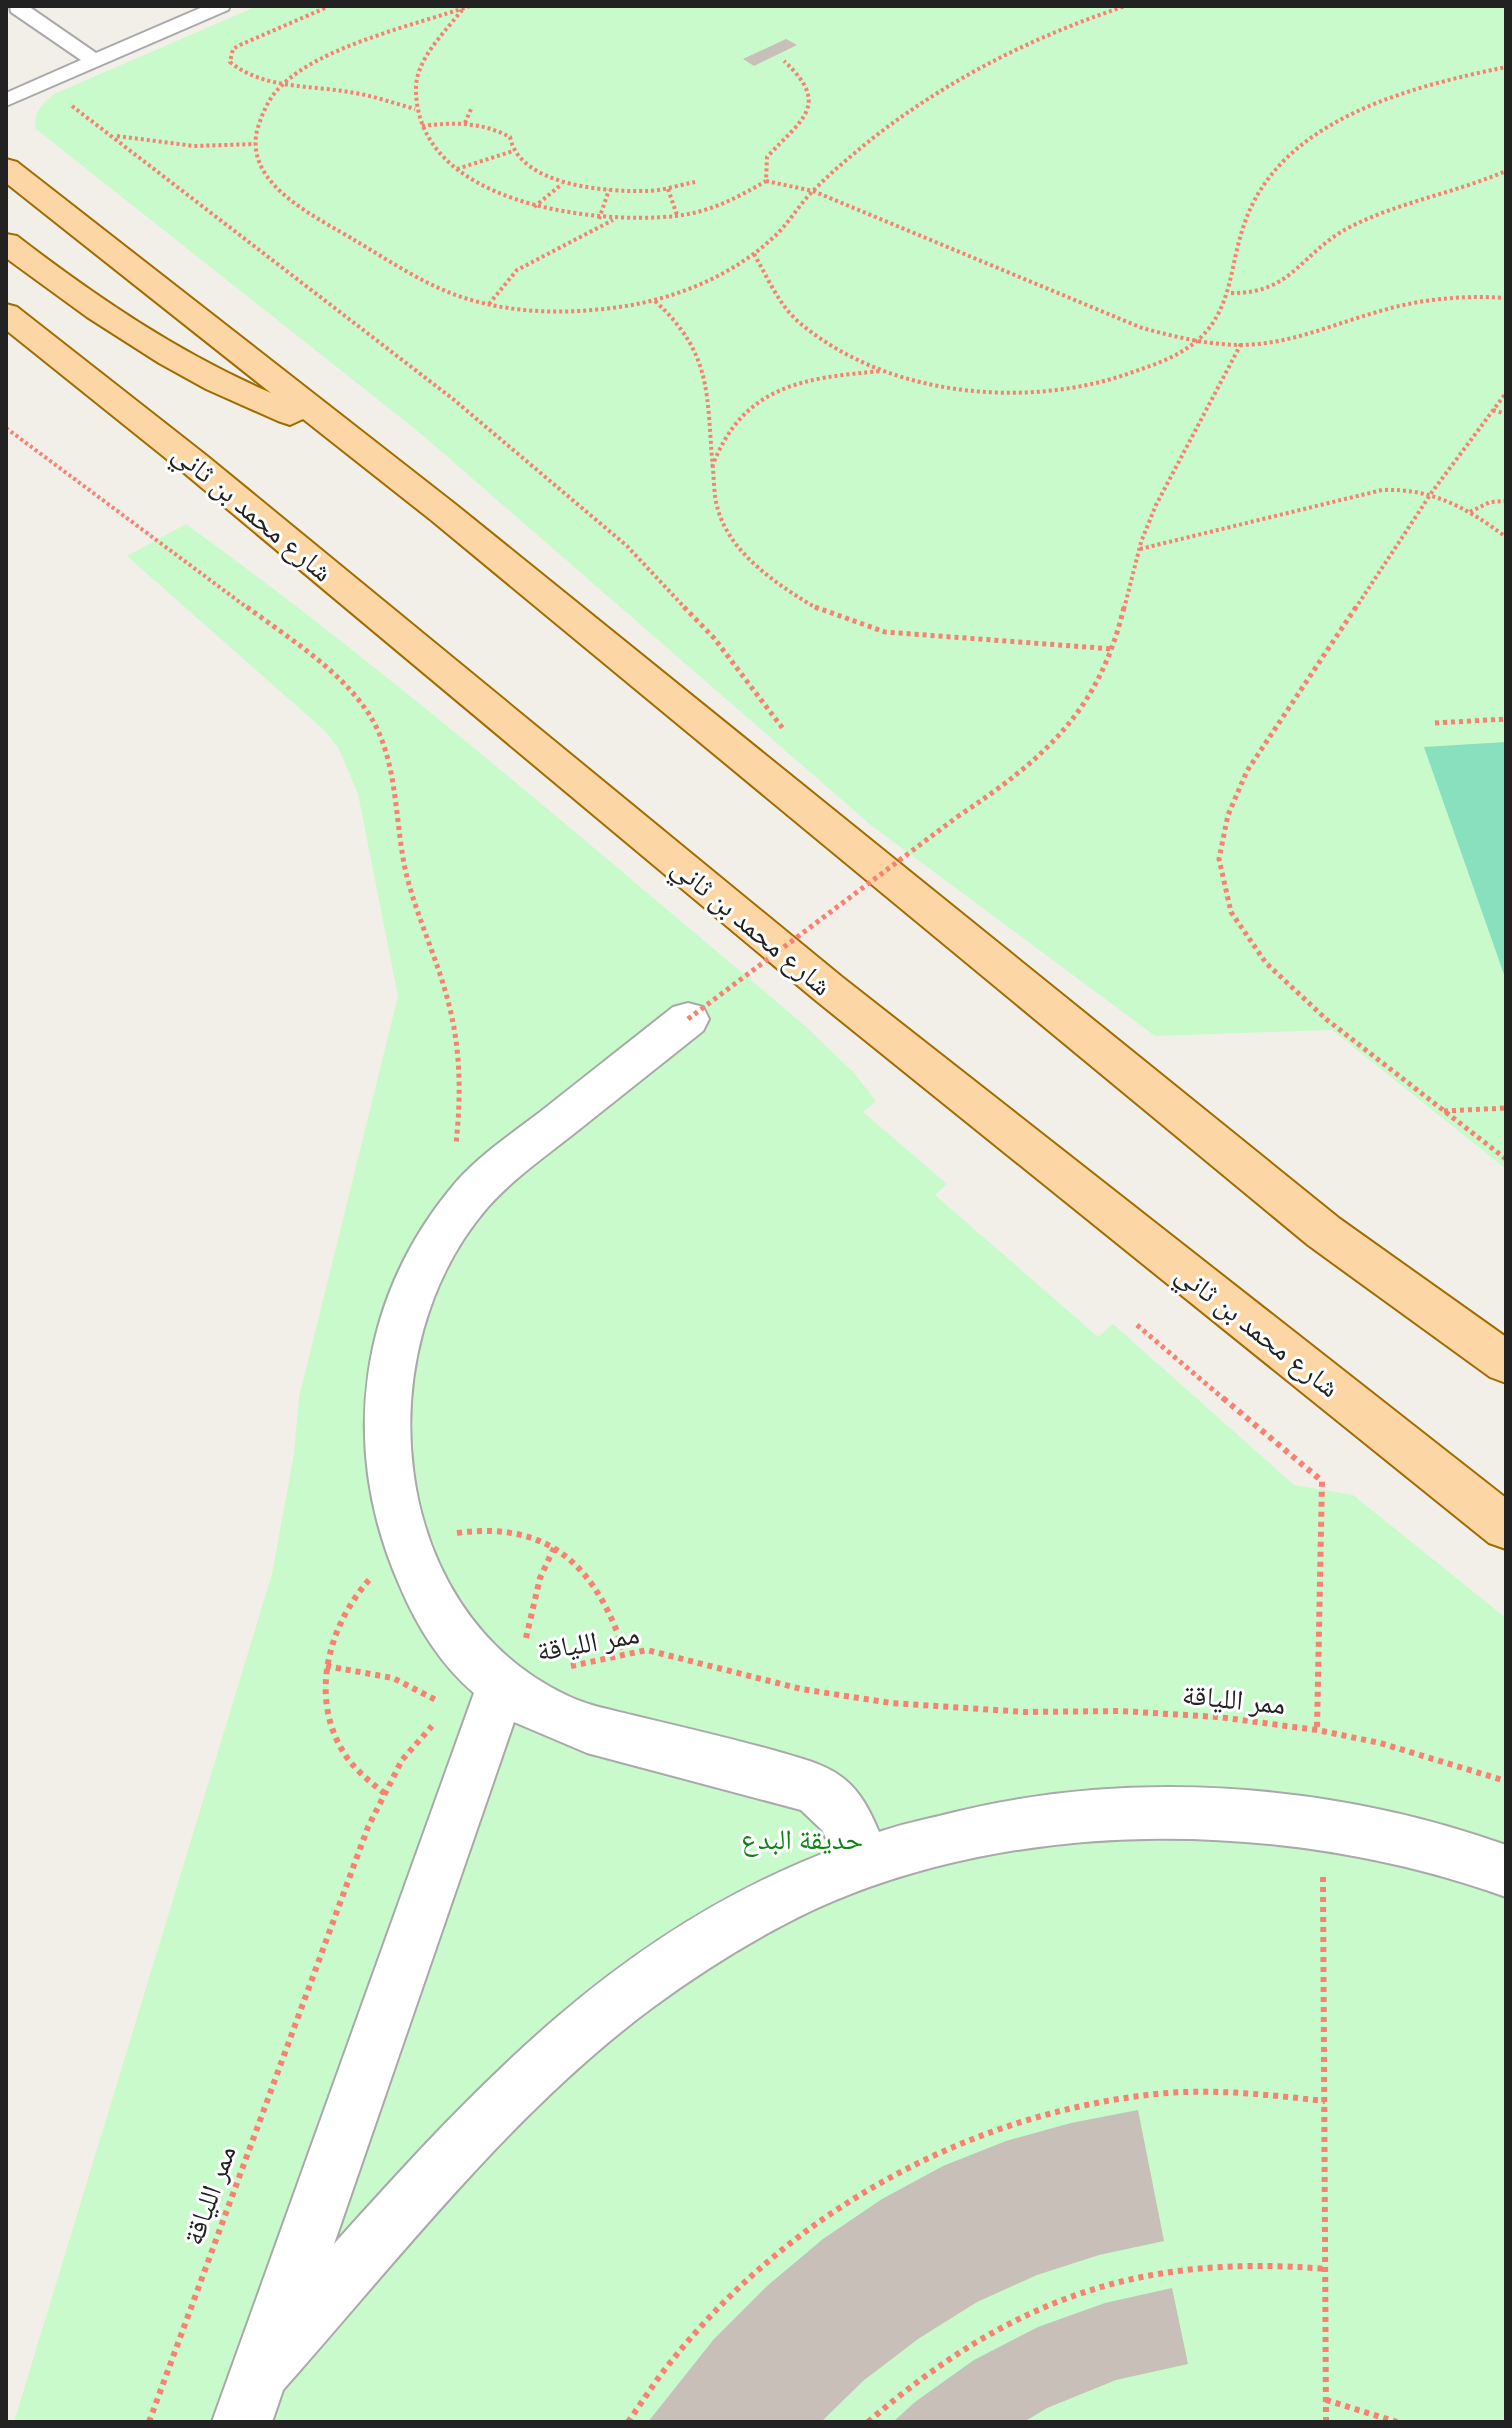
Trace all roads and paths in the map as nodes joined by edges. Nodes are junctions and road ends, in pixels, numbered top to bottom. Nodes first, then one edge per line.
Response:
1 (221, 6) edge
2 (470, 6) edge
3 (1125, 6) edge
4 (18, 8) edge
5 (325, 8) edge
6 (462, 9) junction
7 (784, 61) dead end
8 (96, 62) junction
9 (1506, 67) edge
10 (283, 83) junction
11 (42, 86) junction
12 (6, 100) edge
13 (415, 109) junction
14 (471, 109) dead end
15 (465, 123) junction
16 (422, 126) junction
17 (112, 135) junction
18 (255, 144) junction
19 (513, 151) junction
20 (6, 168) edge
21 (456, 170) junction
22 (1506, 171) edge
23 (766, 181) junction
24 (695, 182) dead end
25 (562, 183) junction
26 (609, 189) junction
27 (668, 189) junction
28 (813, 191) junction
29 (534, 207) junction
30 (677, 215) junction
31 (599, 219) junction
32 (614, 219) junction
33 (6, 243) edge
34 (754, 254) junction
35 (1231, 293) junction
36 (1506, 298) edge
37 (654, 301) junction
38 (489, 304) junction
39 (12, 326) edge
40 (1197, 341) junction
41 (1241, 344) junction
42 (884, 371) junction
43 (1506, 393) edge
44 (1493, 410) junction
45 (1506, 414) edge
46 (6, 428) edge
47 (364, 450) junction
48 (712, 467) junction
49 (1432, 492) junction
50 (1506, 501) edge
51 (1470, 512) junction
52 (1506, 537) edge
53 (1139, 549) junction
54 (1113, 649) junction
55 (1506, 719) edge
56 (1435, 723) dead end
57 (784, 730) dead end
58 (688, 1019) joint
59 (1506, 1108) edge
60 (1444, 1111) junction
61 (1506, 1159) edge
62 (472, 1195) junction
63 (1137, 1325) dead end
64 (1506, 1363) edge
65 (1506, 1527) edge
66 (554, 1548) dead end
67 (326, 1666) dead end
68 (514, 1680) junction
69 (451, 1710) junction
70 (1317, 1730) junction
71 (1506, 1781) edge
72 (1322, 1824) junction
73 (860, 1862) junction
74 (1506, 1871) edge
75 (1325, 2101) junction
76 (1326, 2269) junction
77 (260, 2371) junction
78 (1326, 2400) junction
79 (149, 2422) edge
80 (242, 2422) edge
81 (628, 2422) edge
82 (868, 2422) edge
83 (1326, 2422) edge
84 (1397, 2422) edge

1 - 8 lane
2 - 6 path
3 - 28 path
4 - 8 lane
5 - 10 path
6 - 10 path
6 - 13 path
7 - 23 path
8 - 11 lane
9 - 35 path
10 - 13 path
10 - 18 path
11 - 12 lane
11 - 17 path
13 - 16 path
14 - 15 path
15 - 16 path
15 - 19 path
16 - 21 path
17 - 18 path
17 - 57 path
18 - 38 path
19 - 21 path
19 - 25 path
20 - 47 main road
21 - 29 path
22 - 35 path
23 - 28 path
23 - 30 path
24 - 27 path
25 - 26 path
25 - 29 path
26 - 27 path
26 - 31 path
27 - 30 path
28 - 34 path
28 - 40 path
29 - 31 path
30 - 32 path
31 - 32 path
32 - 38 path
33 - 47 main road
34 - 37 path
34 - 42 path
35 - 40 path
36 - 41 path
37 - 38 path
37 - 48 path
39 - 65 main road, شارع محمد بن ثاني
40 - 41 path
40 - 42 path
41 - 53 path
42 - 48 path
43 - 44 path
44 - 45 path
44 - 49 path
46 - 62 path
47 - 64 main road
48 - 54 path
49 - 51 path
49 - 53 path
49 - 60 path
50 - 51 path
51 - 52 path
53 - 54 path
54 - 58 path, bridge
55 - 56 path
58 - 62 street
59 - 60 path
60 - 61 path
62 - 68 street
63 - 70 path
66 - 68 path
67 - 69 path
68 - 69 path, ممر اللياقة
68 - 70 path, ممر اللياقة
68 - 73 street
68 - 77 street
69 - 79 path, ممر اللياقة
70 - 71 path, ممر اللياقة
72 - 73 street
72 - 74 street
72 - 75 path
73 - 77 street
75 - 76 path
75 - 81 path
76 - 78 path
76 - 82 path
77 - 80 street
78 - 83 path
78 - 84 path

